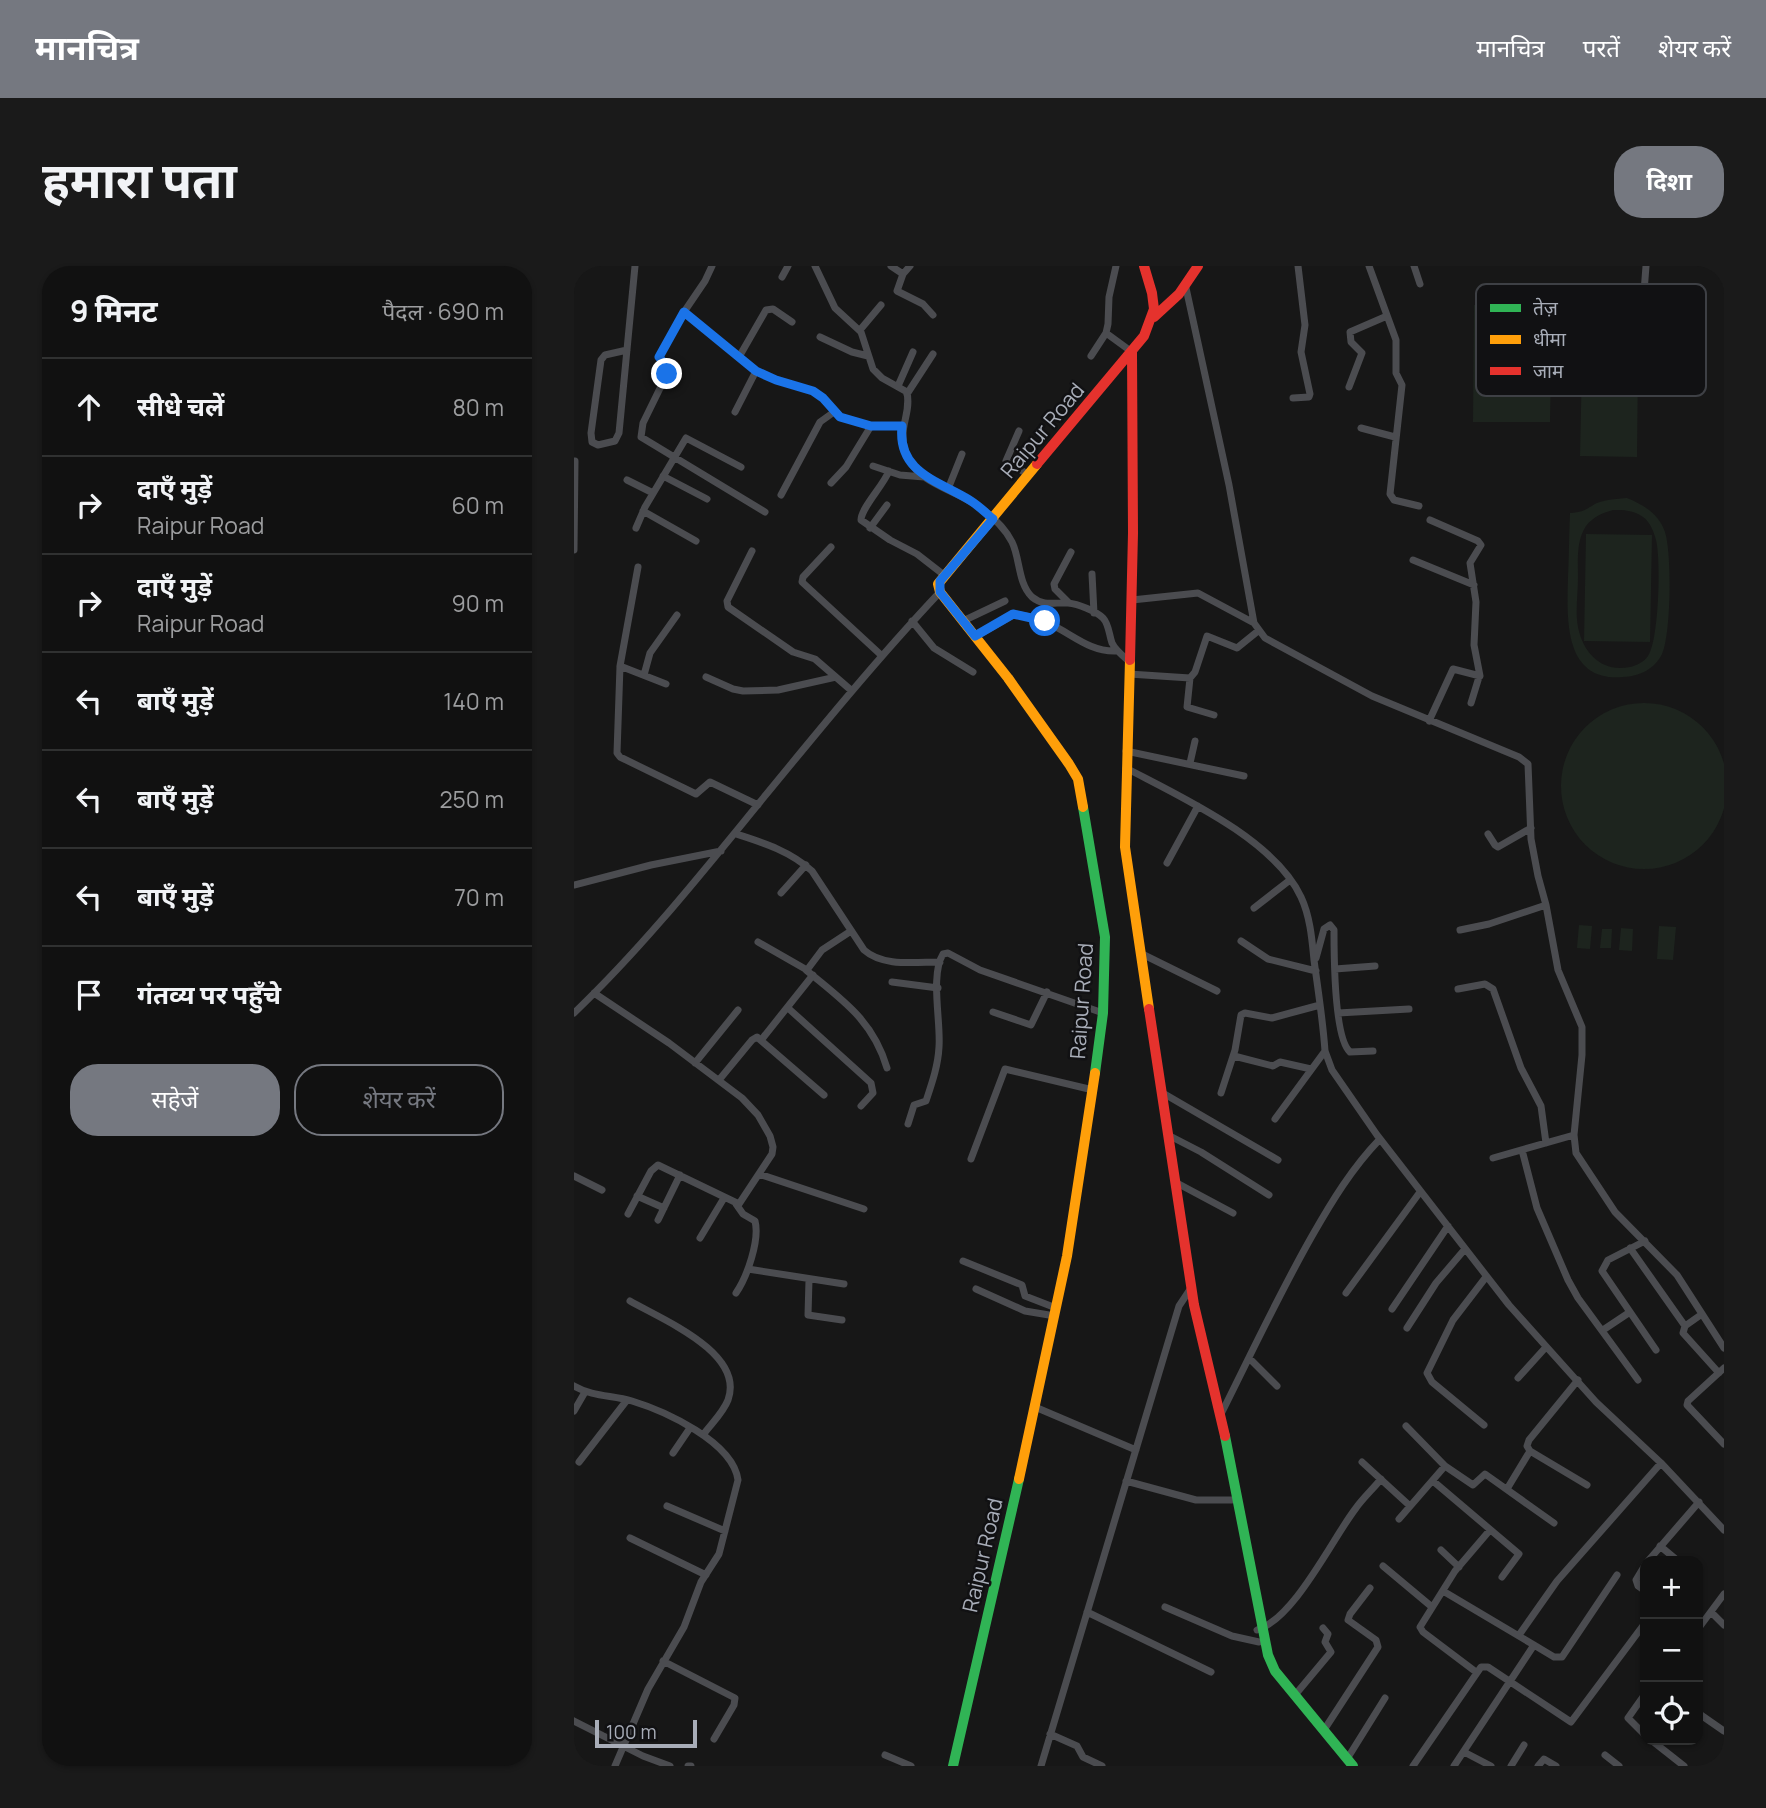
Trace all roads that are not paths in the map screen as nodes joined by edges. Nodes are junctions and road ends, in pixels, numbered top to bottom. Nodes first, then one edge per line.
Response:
1 (635, 266) edge
2 (711, 266) edge
3 (788, 266) edge
4 (815, 266) edge
5 (891, 266) edge
6 (910, 266) edge
7 (1116, 266) edge
8 (1144, 266) edge
9 (1198, 266) edge
10 (1298, 266) edge
11 (1368, 266) edge
12 (1414, 266) edge
13 (1646, 266) edge
14 (903, 274) junction
15 (782, 277) dead end
16 (1420, 284) dead end
17 (1645, 284) edge
18 (1186, 288) junction
19 (881, 305) dead end
20 (684, 312) junction
21 (933, 315) dead end
22 (1387, 316) junction
23 (1154, 317) junction
24 (792, 322) dead end
25 (860, 330) junction
26 (1105, 333) junction
27 (820, 337) dead end
28 (627, 350) junction
29 (913, 352) dead end
30 (1132, 352) junction
31 (933, 355) dead end
32 (868, 356) junction
33 (1091, 356) dead end
34 (739, 357) junction
35 (756, 371) junction
36 (898, 386) junction
37 (1349, 387) dead end
38 (908, 394) junction
39 (1293, 398) dead end
40 (735, 412) dead end
41 (834, 412) junction
42 (871, 426) junction
43 (902, 426) junction
44 (1362, 428) dead end
45 (1019, 431) dead end
46 (1395, 438) junction
47 (962, 454) dead end
48 (674, 457) junction
49 (575, 461) edge
50 (873, 466) dead end
51 (741, 467) dead end
52 (889, 471) junction
53 (1029, 475) junction
54 (663, 476) junction
55 (926, 477) junction
56 (627, 480) dead end
57 (831, 484) dead end
58 (948, 489) junction
59 (653, 493) junction
60 (781, 495) dead end
61 (707, 499) dead end
62 (887, 505) dead end
63 (1419, 506) dead end
64 (643, 511) junction
65 (765, 512) dead end
66 (993, 519) junction
67 (1430, 520) dead end
68 (575, 524) edge
69 (636, 528) dead end
70 (870, 528) junction
71 (696, 541) dead end
72 (831, 547) dead end
73 (574, 550) edge
74 (752, 551) dead end
75 (1071, 552) dead end
76 (1413, 560) dead end
77 (638, 567) dead end
78 (1092, 574) dead end
79 (944, 575) junction
80 (1474, 585) junction
81 (940, 592) junction
82 (1132, 600) junction
83 (1005, 601) dead end
84 (1069, 603) junction
85 (1094, 613) junction
86 (677, 615) dead end
87 (912, 621) junction
88 (963, 621) junction
89 (1256, 627) junction
90 (975, 636) junction
91 (1116, 651) junction
92 (881, 655) junction
93 (1130, 662) junction
94 (620, 666) junction
95 (973, 672) dead end
96 (1129, 674) junction
97 (644, 675) junction
98 (706, 677) dead end
99 (836, 677) junction
100 (1479, 677) junction
101 (1190, 678) junction
102 (666, 684) dead end
103 (852, 691) junction
104 (1471, 703) dead end
105 (1214, 715) dead end
106 (1429, 721) junction
107 (1195, 741) dead end
108 (1126, 751) junction
109 (1190, 763) junction
110 (1126, 768) junction
111 (1244, 776) dead end
112 (758, 805) junction
113 (1198, 806) junction
114 (1531, 828) junction
115 (736, 834) junction
116 (1488, 834) dead end
117 (722, 850) junction
118 (1167, 863) dead end
119 (806, 865) junction
120 (1290, 880) junction
121 (574, 885) edge
122 (781, 893) dead end
123 (1546, 905) junction
124 (1254, 908) dead end
125 (851, 930) junction
126 (1460, 930) dead end
127 (1241, 941) dead end
128 (758, 942) dead end
129 (1140, 953) junction
130 (940, 962) junction
131 (1315, 962) junction
132 (1375, 966) dead end
133 (1335, 969) junction
134 (1316, 971) junction
135 (809, 973) junction
136 (891, 982) dead end
137 (938, 988) junction
138 (1458, 989) dead end
139 (1217, 991) dead end
140 (1047, 992) junction
141 (594, 993) junction
142 (1320, 1005) junction
143 (788, 1008) junction
144 (1409, 1009) dead end
145 (738, 1010) dead end
146 (993, 1012) dead end
147 (574, 1013) edge
148 (1103, 1013) junction
149 (1338, 1013) junction
150 (762, 1040) junction
151 (1325, 1051) junction
152 (1373, 1051) dead end
153 (1234, 1056) junction
154 (695, 1063) junction
155 (887, 1068) dead end
156 (1311, 1069) junction
157 (719, 1080) junction
158 (1093, 1090) junction
159 (1161, 1092) junction
160 (1221, 1093) dead end
161 (824, 1095) dead end
162 (862, 1106) dead end
163 (1275, 1119) dead end
164 (908, 1124) dead end
165 (1167, 1134) junction
166 (1574, 1135) junction
167 (1380, 1139) junction
168 (1546, 1143) junction
169 (1522, 1150) junction
170 (1493, 1158) dead end
171 (971, 1159) dead end
172 (1278, 1160) dead end
173 (759, 1174) junction
174 (574, 1175) edge
175 (680, 1175) junction
176 (1175, 1182) junction
177 (602, 1190) dead end
178 (1420, 1192) junction
179 (1269, 1195) dead end
180 (637, 1196) junction
181 (724, 1198) junction
182 (736, 1204) junction
183 (664, 1208) junction
184 (864, 1209) dead end
185 (1233, 1213) dead end
186 (628, 1214) dead end
187 (658, 1220) dead end
188 (1448, 1226) junction
189 (700, 1238) dead end
190 (1645, 1241) junction
191 (1630, 1248) junction
192 (1465, 1249) junction
193 (963, 1261) dead end
194 (748, 1269) junction
195 (1486, 1277) junction
196 (809, 1280) junction
197 (844, 1284) dead end
198 (1191, 1288) junction
199 (976, 1289) dead end
200 (736, 1293) dead end
201 (1346, 1293) dead end
202 (630, 1301) dead end
203 (1194, 1305) junction
204 (1392, 1309) dead end
205 (1055, 1312) junction
206 (1629, 1312) junction
207 (1702, 1314) junction
208 (842, 1321) dead end
209 (1685, 1326) junction
210 (1407, 1328) dead end
211 (1603, 1330) junction
212 (1546, 1346) junction
213 (1724, 1348) edge
214 (1656, 1350) dead end
215 (1249, 1358) junction
216 (1721, 1370) edge
217 (1518, 1378) dead end
218 (1577, 1380) junction
219 (1638, 1380) dead end
220 (574, 1386) edge
221 (1277, 1386) dead end
222 (585, 1392) junction
223 (627, 1400) junction
224 (1035, 1406) junction
225 (574, 1411) edge
226 (1221, 1415) junction
227 (1484, 1425) dead end
228 (1406, 1426) dead end
229 (690, 1428) junction
230 (703, 1435) junction
231 (1724, 1444) edge
232 (1136, 1450) junction
233 (1530, 1451) junction
234 (673, 1453) dead end
235 (579, 1462) dead end
236 (1362, 1462) dead end
237 (1661, 1463) junction
238 (1445, 1466) junction
239 (1381, 1479) junction
240 (1126, 1481) junction
241 (1433, 1481) junction
242 (1587, 1485) dead end
243 (1507, 1489) junction
244 (1232, 1500) junction
245 (1699, 1502) junction
246 (667, 1506) dead end
247 (1410, 1506) junction
248 (1399, 1519) dead end
249 (1555, 1524) dead end
250 (1490, 1530) junction
251 (1724, 1530) edge
252 (725, 1531) junction
253 (630, 1538) dead end
254 (1660, 1546) junction
255 (1441, 1549) dead end
256 (1652, 1556) edge
257 (1672, 1556) edge
258 (1383, 1566) dead end
259 (1459, 1567) junction
260 (706, 1575) junction
261 (1617, 1575) dead end
262 (1502, 1577) dead end
263 (1370, 1588) dead end
264 (1443, 1591) junction
265 (1724, 1594) edge
266 (1164, 1607) dead end
267 (1432, 1607) junction
268 (1087, 1612) junction
269 (1711, 1612) junction
270 (1703, 1622) edge
271 (1724, 1625) edge
272 (1323, 1628) dead end
273 (1260, 1629) junction
274 (1640, 1630) edge
275 (1519, 1634) junction
276 (1259, 1642) junction
277 (1534, 1645) junction
278 (663, 1661) junction
279 (1211, 1672) dead end
280 (1476, 1672) junction
281 (1510, 1683) junction
282 (1295, 1695) junction
283 (1385, 1698) dead end
284 (1640, 1701) edge
285 (1703, 1716) edge
286 (574, 1721) edge
287 (1324, 1730) junction
288 (1640, 1731) edge
289 (1724, 1731) edge
290 (1050, 1734) junction
291 (714, 1739) dead end
292 (1524, 1745) dead end
293 (1657, 1745) edge
294 (624, 1746) junction
295 (1464, 1752) junction
296 (885, 1755) dead end
297 (1605, 1755) dead end
298 (1349, 1764) edge
299 (615, 1766) edge
300 (670, 1766) edge
301 (911, 1766) edge
302 (953, 1766) edge
303 (1041, 1766) edge
304 (1101, 1766) edge
305 (1413, 1766) edge
306 (1454, 1766) edge
307 (1490, 1766) edge
308 (1511, 1766) edge
309 (1538, 1766) edge
310 (1556, 1766) edge
311 (1619, 1766) edge
312 (1684, 1766) edge

1 - 28 street
2 - 20 street
3 - 15 street
4 - 25 street
5 - 14 street
6 - 14 street
7 - 26 street
8 - 23 street
9 - 18 street, Raipur Road
10 - 39 street
11 - 22 street
12 - 16 street
13 - 17 street
14 - 21 street
18 - 23 street, Raipur Road
18 - 89 street
19 - 25 street
20 - 34 street
20 - 48 street
22 - 37 street
22 - 46 street
23 - 30 street, Raipur Road
24 - 34 street
25 - 32 street
26 - 30 street
26 - 33 street
27 - 32 street
28 - 28 street
29 - 36 street
30 - 53 street, Raipur Road
30 - 82 street
31 - 38 street
32 - 36 street
34 - 35 street
35 - 40 street
35 - 41 street
36 - 38 street
38 - 43 street
41 - 42 street
41 - 60 street
42 - 43 street
42 - 57 street
43 - 55 street
44 - 46 street
45 - 53 street
46 - 63 street
47 - 58 street
48 - 51 street
48 - 54 street
48 - 65 street
49 - 68 street
50 - 52 street
52 - 55 street
52 - 70 street
53 - 66 street, Raipur Road
54 - 59 street
54 - 61 street
55 - 58 street
56 - 59 street
58 - 66 street
59 - 64 street
62 - 70 street
64 - 69 street
64 - 71 street
66 - 79 street, Raipur Road
66 - 84 street
67 - 80 street
68 - 73 street
70 - 79 street
72 - 92 street
74 - 99 street
75 - 84 street
76 - 80 street
77 - 94 street
78 - 85 street
79 - 81 street, Raipur Road
80 - 100 street
81 - 87 street
81 - 88 street, Raipur Road
82 - 89 street
82 - 93 street
83 - 88 street
84 - 85 street
85 - 91 street
86 - 97 street
87 - 92 street
87 - 95 street
88 - 90 street, Raipur Road
89 - 101 street
89 - 106 street
90 - 91 street
90 - 148 street, Raipur Road
91 - 93 street
92 - 103 street
93 - 96 street
94 - 97 street
94 - 112 street
96 - 101 street
96 - 108 street
97 - 102 street
98 - 99 street
99 - 103 street
100 - 104 street
100 - 106 street
101 - 105 street
103 - 112 street
106 - 114 street
107 - 109 street
108 - 109 street
108 - 110 street
109 - 111 street
110 - 113 street
110 - 129 street
112 - 115 street
113 - 118 street
113 - 120 street
114 - 116 street
114 - 123 street
115 - 117 street
115 - 119 street
117 - 121 street
117 - 141 street
119 - 122 street
119 - 125 street
120 - 124 street
120 - 131 street
123 - 126 street
123 - 166 street
125 - 130 street
125 - 135 street
127 - 134 street
128 - 135 street
129 - 139 street
129 - 159 street
130 - 137 street
130 - 140 street
131 - 133 street
131 - 134 street
132 - 133 street
133 - 149 street
134 - 142 street
135 - 143 street
135 - 155 street
136 - 137 street
137 - 164 street
138 - 168 street
140 - 146 street
140 - 148 street
141 - 147 street
141 - 154 street
142 - 151 street
142 - 153 street
143 - 150 street
143 - 162 street
144 - 149 street
145 - 154 street
148 - 158 street, Raipur Road
149 - 152 street
150 - 157 street
150 - 161 street
151 - 156 street
151 - 167 street
153 - 156 street
153 - 160 street
154 - 157 street
156 - 163 street
157 - 173 street
158 - 171 street
158 - 205 street, Raipur Road
159 - 165 street
159 - 172 street
165 - 176 street
165 - 179 street
166 - 168 street
166 - 190 street
167 - 178 street
167 - 215 street
168 - 169 street
169 - 170 street
169 - 211 street
173 - 182 street
173 - 184 street
174 - 177 street
175 - 180 street
175 - 181 street
175 - 183 street
176 - 185 street
176 - 198 street
178 - 188 street
178 - 201 street
180 - 183 street
180 - 186 street
181 - 182 street
181 - 189 street
182 - 194 street
183 - 187 street
188 - 192 street
188 - 204 street
190 - 191 street
190 - 207 street
191 - 206 street
191 - 209 street
192 - 195 street
192 - 210 street
193 - 205 street
194 - 196 street
194 - 200 street
195 - 212 street
195 - 227 street
196 - 197 street
196 - 208 street
198 - 203 street
198 - 232 street
199 - 205 street
202 - 230 street
203 - 226 street
203 - 244 street
205 - 224 street, Raipur Road
206 - 211 street
206 - 214 street
207 - 209 street
207 - 213 street
209 - 216 street
211 - 219 street
212 - 217 street
212 - 218 street
215 - 221 street
215 - 226 street
216 - 231 street
218 - 233 street
218 - 237 street
220 - 222 street
222 - 223 street
222 - 225 street
223 - 229 street
223 - 235 street
224 - 232 street
224 - 302 street, Raipur Road
226 - 273 street
228 - 238 street
229 - 230 street
229 - 234 street
230 - 252 street
232 - 240 street
233 - 242 street
233 - 243 street
236 - 239 street
237 - 245 street
237 - 275 street
238 - 241 street
238 - 243 street
239 - 247 street
239 - 273 street
240 - 244 street
240 - 268 street
241 - 247 street
241 - 250 street
243 - 249 street
244 - 273 street
245 - 251 street
245 - 254 street
246 - 252 street
247 - 248 street
250 - 259 street
250 - 262 street
252 - 260 street
253 - 260 street
254 - 256 street
254 - 257 street
255 - 259 street
258 - 267 street
259 - 264 street
260 - 278 street
261 - 277 street
263 - 287 street
264 - 267 street
264 - 275 street
265 - 269 street
266 - 276 street
267 - 280 street
268 - 279 street
268 - 290 street
269 - 270 street
269 - 271 street
272 - 282 street
273 - 276 street
273 - 282 street
274 - 281 street
275 - 277 street
276 - 298 street
277 - 281 street
278 - 291 street
278 - 294 street
280 - 281 street
280 - 305 street
281 - 295 street
282 - 287 street
283 - 298 street
284 - 288 street
285 - 289 street
286 - 294 street
287 - 298 street
290 - 303 street
290 - 304 street
292 - 308 street
293 - 312 street
294 - 299 street
294 - 300 street
295 - 306 street
295 - 307 street
296 - 301 street
297 - 311 street
309 - 310 street

